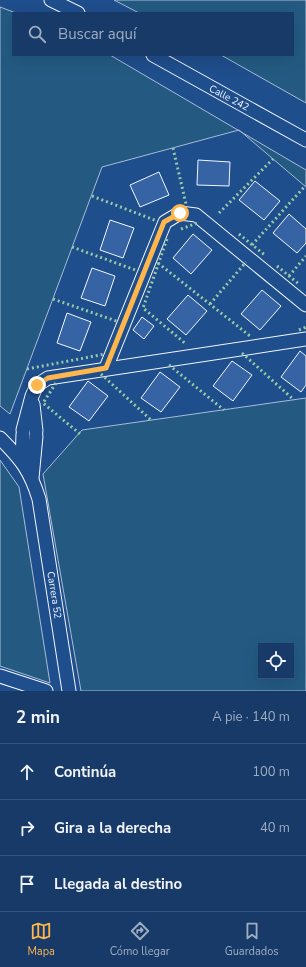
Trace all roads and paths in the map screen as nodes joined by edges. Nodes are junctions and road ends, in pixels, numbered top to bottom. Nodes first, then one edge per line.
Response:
1 (50, 0) edge
2 (76, 12) edge
3 (155, 56) edge
4 (306, 140) edge
5 (306, 305) edge
6 (306, 339) edge
7 (106, 368) junction
8 (30, 433) junction
9 (0, 438) edge
10 (22, 461) junction
11 (32, 478) junction
12 (0, 676) edge
13 (46, 691) edge
14 (69, 691) edge

1 - 2 street
3 - 4 street, Calle 242
5 - 7 street
6 - 7 street
7 - 8 street
8 - 10 street
8 - 11 street
9 - 10 street
10 - 11 street
11 - 14 street, Carrera 52
12 - 13 street

